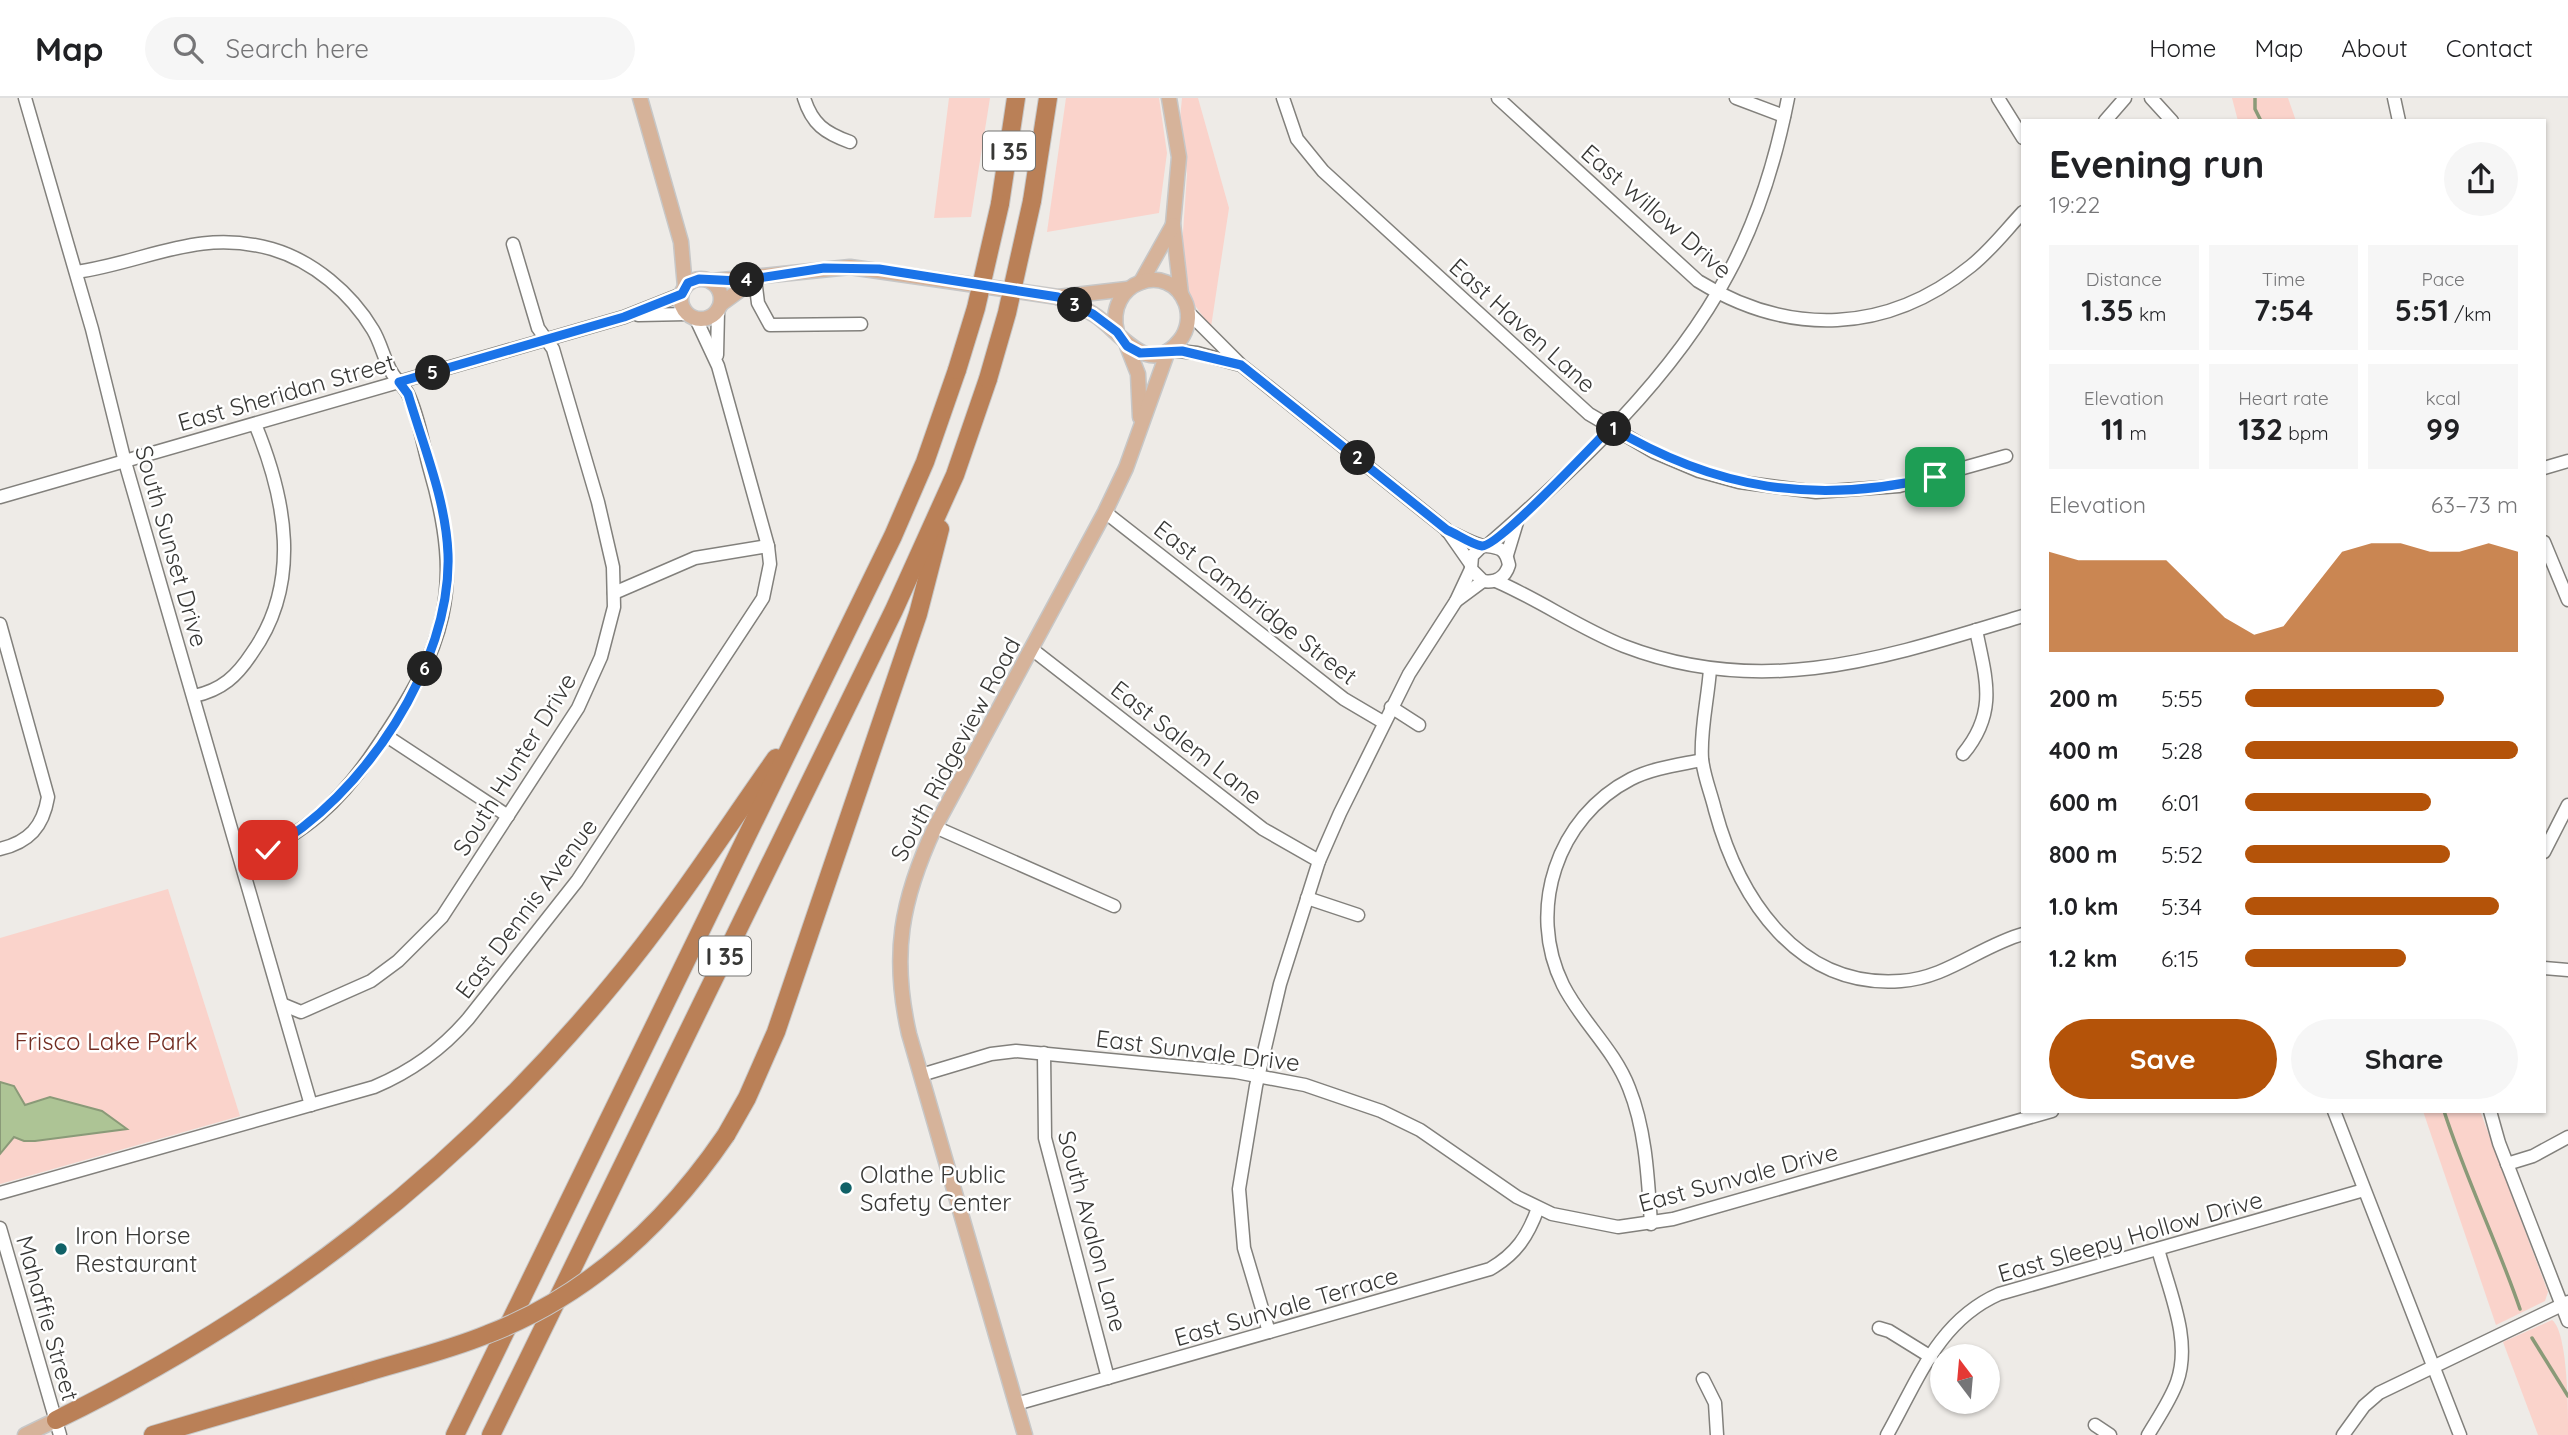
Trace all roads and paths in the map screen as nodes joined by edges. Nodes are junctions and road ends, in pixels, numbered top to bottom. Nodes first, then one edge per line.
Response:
1 (25, 98) edge
2 (639, 98) edge
3 (804, 98) edge
4 (1016, 98) edge
5 (1048, 98) edge
6 (1169, 98) edge
7 (1283, 98) edge
8 (1498, 98) edge
9 (1737, 98) edge
10 (1788, 98) edge
11 (1998, 98) edge
12 (2125, 98) edge
13 (2151, 98) edge
14 (2394, 98) edge
15 (1784, 116) junction
16 (2107, 119) edge
17 (2170, 119) edge
18 (2399, 119) edge
19 (2021, 135) edge
20 (850, 142) dead end
21 (2021, 214) edge
22 (1173, 223) junction
23 (681, 242) junction
24 (513, 244) dead end
25 (76, 272) junction
26 (755, 279) junction
27 (708, 280) junction
28 (1141, 282) junction
29 (1127, 289) junction
30 (683, 290) junction
31 (1717, 293) junction
32 (1181, 295) junction
33 (1058, 297) junction
34 (719, 308) junction
35 (1188, 312) junction
36 (692, 316) junction
37 (624, 317) junction
38 (861, 324) dead end
39 (1117, 332) junction
40 (547, 339) junction
41 (1127, 346) junction
42 (1169, 350) junction
43 (1241, 365) junction
44 (718, 366) junction
45 (399, 382) junction
46 (255, 424) junction
47 (1140, 425) junction
48 (1611, 427) junction
49 (2006, 456) dead end
50 (2568, 461) edge
51 (125, 462) junction
52 (2546, 467) edge
53 (955, 475) junction
54 (0, 497) edge
55 (1105, 512) junction
56 (1517, 522) junction
57 (1447, 530) junction
58 (1486, 545) junction
59 (2546, 545) edge
60 (768, 546) junction
61 (1508, 560) junction
62 (1471, 566) junction
63 (2563, 571) edge
64 (1490, 581) junction
65 (614, 593) junction
66 (1528, 594) junction
67 (2568, 600) edge
68 (1456, 601) junction
69 (2021, 617) edge
70 (0, 624) edge
71 (1976, 630) junction
72 (1033, 650) junction
73 (1710, 670) junction
74 (194, 696) junction
75 (1391, 707) junction
76 (808, 712) junction
77 (1383, 722) junction
78 (1419, 725) dead end
79 (385, 736) junction
80 (1964, 754) dead end
81 (1702, 760) junction
82 (2568, 805) edge
83 (508, 816) junction
84 (935, 827) junction
85 (2546, 848) edge
86 (0, 849) edge
87 (241, 858) junction
88 (1319, 861) junction
89 (1307, 898) junction
90 (1114, 906) dead end
91 (1358, 915) dead end
92 (2021, 935) edge
93 (2546, 968) edge
94 (2568, 970) edge
95 (284, 1005) junction
96 (1044, 1053) junction
97 (921, 1075) junction
98 (1258, 1076) junction
99 (311, 1105) junction
100 (2045, 1113) edge
101 (2335, 1113) edge
102 (2491, 1113) edge
103 (2568, 1138) edge
104 (2507, 1164) junction
105 (2364, 1190) junction
106 (0, 1193) edge
107 (1538, 1208) junction
108 (1651, 1224) junction
109 (0, 1228) edge
110 (2158, 1250) junction
111 (2565, 1303) edge
112 (2568, 1321) edge
113 (1879, 1328) dead end
114 (1269, 1332) junction
115 (1940, 1344) edge
116 (1930, 1356) edge
117 (1930, 1359) edge
118 (2433, 1368) junction
119 (1108, 1378) junction
120 (1703, 1379) dead end
121 (1016, 1404) junction
122 (2095, 1425) dead end
123 (58, 1428) edge
124 (25, 1435) edge
125 (153, 1435) edge
126 (455, 1435) edge
127 (491, 1435) edge
128 (1025, 1435) edge
129 (1717, 1435) edge
130 (1887, 1435) edge
131 (2110, 1435) edge
132 (2148, 1435) edge
133 (2343, 1435) edge
134 (2460, 1435) edge

1 - 25 street, South Sunset Drive
2 - 23 main road
3 - 20 street
4 - 76 highway, I 35, bridge
5 - 53 highway, I 35, bridge
6 - 22 main road
7 - 48 street, East Haven Lane
8 - 31 street, East Willow Drive
9 - 15 street
10 - 15 street
11 - 19 street
12 - 16 street
13 - 17 street
14 - 18 street
15 - 31 street
21 - 31 street, East Willow Drive
22 - 28 main road
22 - 32 main road
23 - 27 main road
23 - 30 main road
24 - 40 street, South Hunter Drive
25 - 45 street
25 - 51 street, South Sunset Drive
26 - 27 main road
26 - 33 main road
26 - 34 main road
26 - 38 street
27 - 30 main road
27 - 34 main road
28 - 29 main road
28 - 32 main road
29 - 33 main road
29 - 39 main road
30 - 36 main road
30 - 37 street, East Sheridan Street
31 - 48 street
32 - 35 main road
33 - 39 main road
34 - 36 main road
34 - 44 street, East Dennis Avenue
35 - 42 main road
35 - 43 street
36 - 37 street, East Sheridan Street
36 - 44 street, East Dennis Avenue
37 - 40 street, East Sheridan Street
39 - 41 main road
40 - 45 street, East Sheridan Street
40 - 65 street, South Hunter Drive
41 - 42 main road
41 - 47 main road, South Ridgeview Road
42 - 43 street
42 - 47 main road, South Ridgeview Road
43 - 57 street
44 - 60 street, East Dennis Avenue
45 - 46 street, East Sheridan Street
45 - 79 street
46 - 51 street, East Sheridan Street
46 - 74 street
47 - 55 main road, South Ridgeview Road
48 - 49 street, East Haven Lane
48 - 56 street
50 - 52 street
51 - 54 street, East Sheridan Street
51 - 74 street, South Sunset Drive
53 - 125 highway, bridge
53 - 127 highway, I 35
55 - 72 main road, South Ridgeview Road
55 - 77 street, East Cambridge Street
56 - 58 street
56 - 61 street
57 - 58 street
57 - 62 street
58 - 61 street
58 - 62 street
59 - 63 street
60 - 65 street
60 - 99 street, East Dennis Avenue
61 - 64 street
61 - 66 street
62 - 64 street
62 - 68 street
63 - 67 street
64 - 66 street
64 - 68 street
65 - 83 street, South Hunter Drive
66 - 73 street
68 - 75 street
69 - 71 street
70 - 86 street
71 - 73 street
71 - 80 street
72 - 84 main road, South Ridgeview Road
72 - 88 street, East Salem Lane
73 - 81 street
74 - 87 street, South Sunset Drive
75 - 77 street
75 - 78 street
76 - 123 highway
76 - 126 highway, I 35
77 - 88 street
79 - 83 street
79 - 87 street
81 - 92 street
81 - 108 street
82 - 85 street
83 - 95 street, South Hunter Drive
84 - 90 street
84 - 97 main road, South Ridgeview Road
87 - 95 street, South Sunset Drive
88 - 89 street
89 - 91 street
89 - 98 street
93 - 94 street
95 - 99 street, South Sunset Drive
96 - 97 street, East Sunvale Drive
96 - 98 street, East Sunvale Drive
96 - 119 street, South Avalon Lane
97 - 121 main road, South Ridgeview Road
98 - 107 street, East Sunvale Drive
98 - 114 street
99 - 106 street, East Dennis Avenue
100 - 108 street, East Sunvale Drive
101 - 105 street
102 - 104 street
103 - 104 street
104 - 111 street
105 - 110 street, East Sleepy Hollow Drive
105 - 118 street
107 - 108 street, East Sunvale Drive
107 - 114 street, East Sunvale Terrace
109 - 123 street, Mahaffie Street
110 - 115 street, East Sleepy Hollow Drive
110 - 132 street
111 - 112 street
111 - 118 street
113 - 116 street
114 - 119 street, East Sunvale Terrace
117 - 130 street, East Sleepy Hollow Drive
118 - 133 street
118 - 134 street
119 - 121 street, East Sunvale Terrace
120 - 129 street
121 - 128 main road, South Ridgeview Road
122 - 131 street
123 - 124 main road

